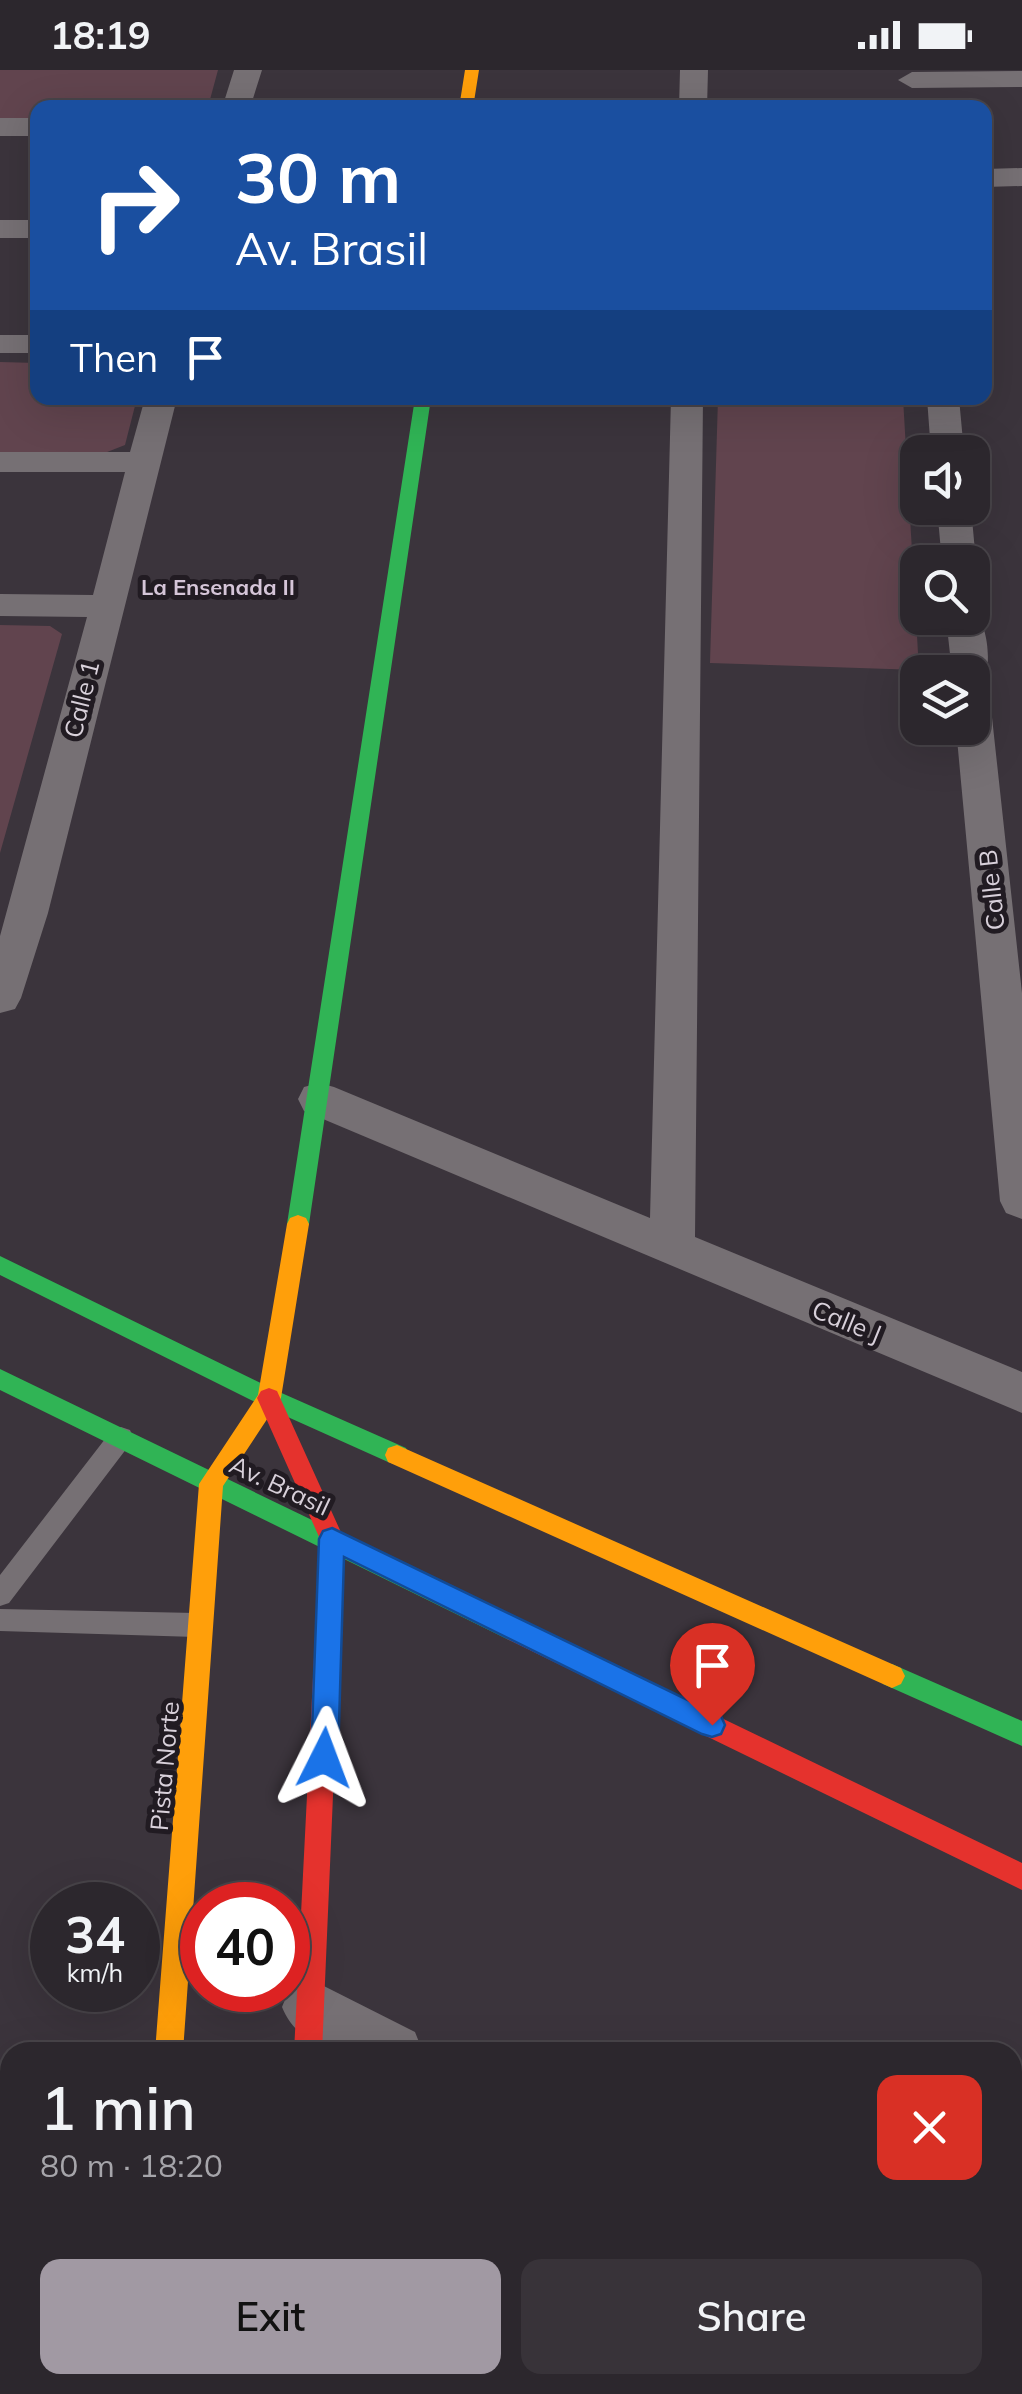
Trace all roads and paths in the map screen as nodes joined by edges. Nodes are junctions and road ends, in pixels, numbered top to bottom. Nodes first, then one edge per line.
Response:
1 (248, 70) edge
2 (472, 70) edge
3 (694, 70) edge
4 (969, 75) edge
5 (1022, 80) edge
6 (912, 86) edge
7 (239, 100) edge
8 (467, 100) edge
9 (693, 100) edge
10 (0, 127) edge
11 (30, 127) edge
12 (1022, 176) edge
13 (992, 178) edge
14 (0, 229) edge
15 (30, 229) edge
16 (0, 344) edge
17 (30, 344) edge
18 (159, 405) edge
19 (422, 405) edge
20 (688, 405) edge
21 (944, 405) edge
22 (946, 435) edge
23 (0, 462) edge
24 (143, 462) junction
25 (0, 605) edge
26 (104, 606) junction
27 (976, 745) edge
28 (14, 906) edge
29 (0, 998) edge
30 (319, 1099) junction
31 (1022, 1201) edge
32 (672, 1249) junction
33 (0, 1265) edge
34 (0, 1378) edge
35 (1022, 1393) edge
36 (268, 1398) junction
37 (121, 1437) junction
38 (211, 1484) junction
39 (332, 1539) junction
40 (0, 1595) edge
41 (0, 1620) edge
42 (203, 1625) junction
43 (1022, 1734) edge
44 (1022, 1877) edge
45 (309, 2030) edge
46 (170, 2042) edge
47 (356, 2042) edge

1 - 7 street
2 - 8 street
3 - 9 street
4 - 5 street
4 - 6 street
10 - 11 street
12 - 13 street
14 - 15 street
16 - 17 street
18 - 24 street, Calle 1
19 - 30 street
20 - 32 street
21 - 22 street
23 - 24 street
24 - 26 street, Calle 1
25 - 26 street
26 - 28 street, Calle 1
27 - 31 street, Calle B
28 - 29 street, Calle 1
30 - 32 street, Calle J
30 - 36 street
32 - 35 street, Calle J
33 - 36 street
34 - 37 street, Av. Brasil
36 - 38 street
36 - 39 street
36 - 43 street
37 - 38 street, Av. Brasil
37 - 40 lane
38 - 39 street, Av. Brasil
38 - 42 street, Pista Norte
39 - 44 street, Av. Brasil
39 - 45 street
41 - 42 lane
42 - 46 street, Pista Norte
45 - 47 street

